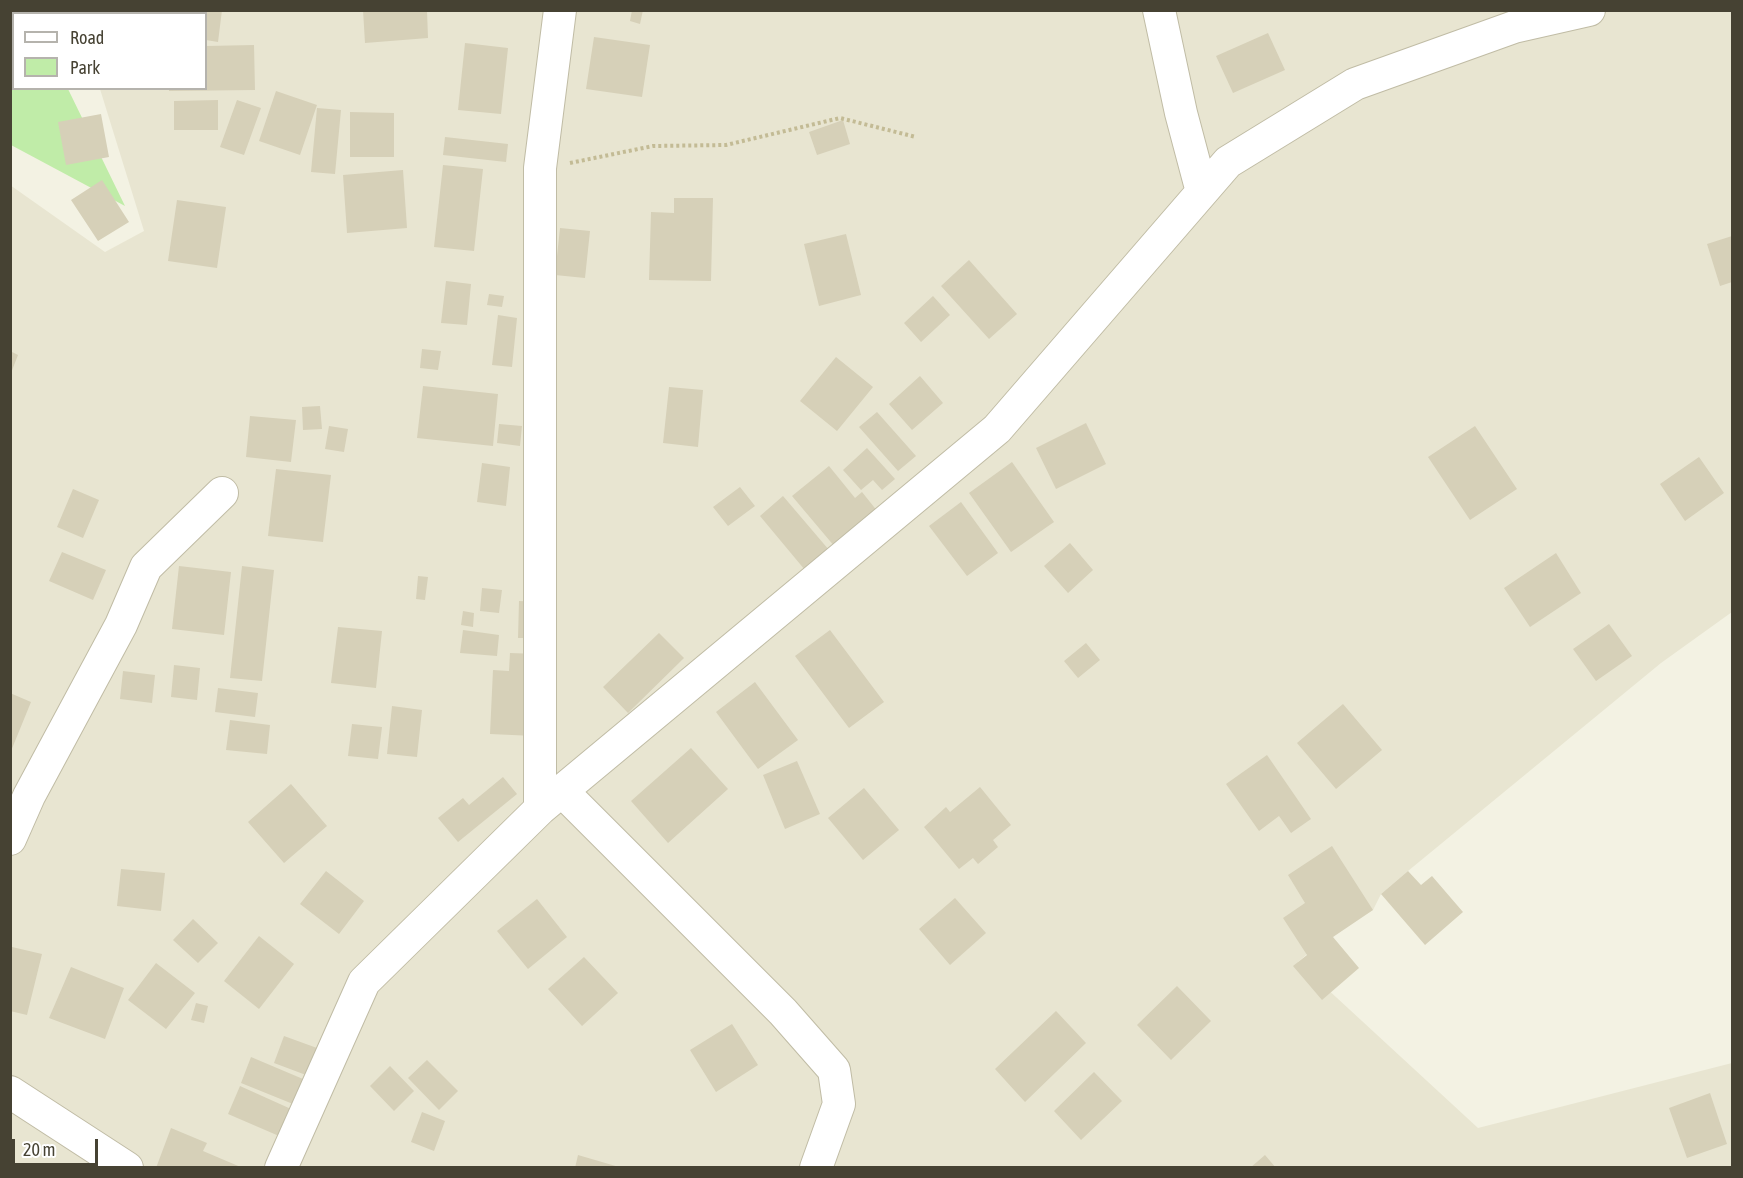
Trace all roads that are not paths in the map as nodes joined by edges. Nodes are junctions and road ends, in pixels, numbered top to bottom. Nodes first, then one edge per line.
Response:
1 (560, 10) edge
2 (1159, 10) edge
3 (1588, 10) edge
4 (1202, 192) junction
5 (222, 493) dead end
6 (551, 800) junction
7 (10, 839) edge
8 (10, 1092) edge
9 (126, 1167) edge
10 (281, 1167) edge
11 (816, 1167) edge

1 - 6 street
2 - 4 street
3 - 4 street
4 - 6 street
5 - 7 street
6 - 10 street
6 - 11 street
8 - 9 street

